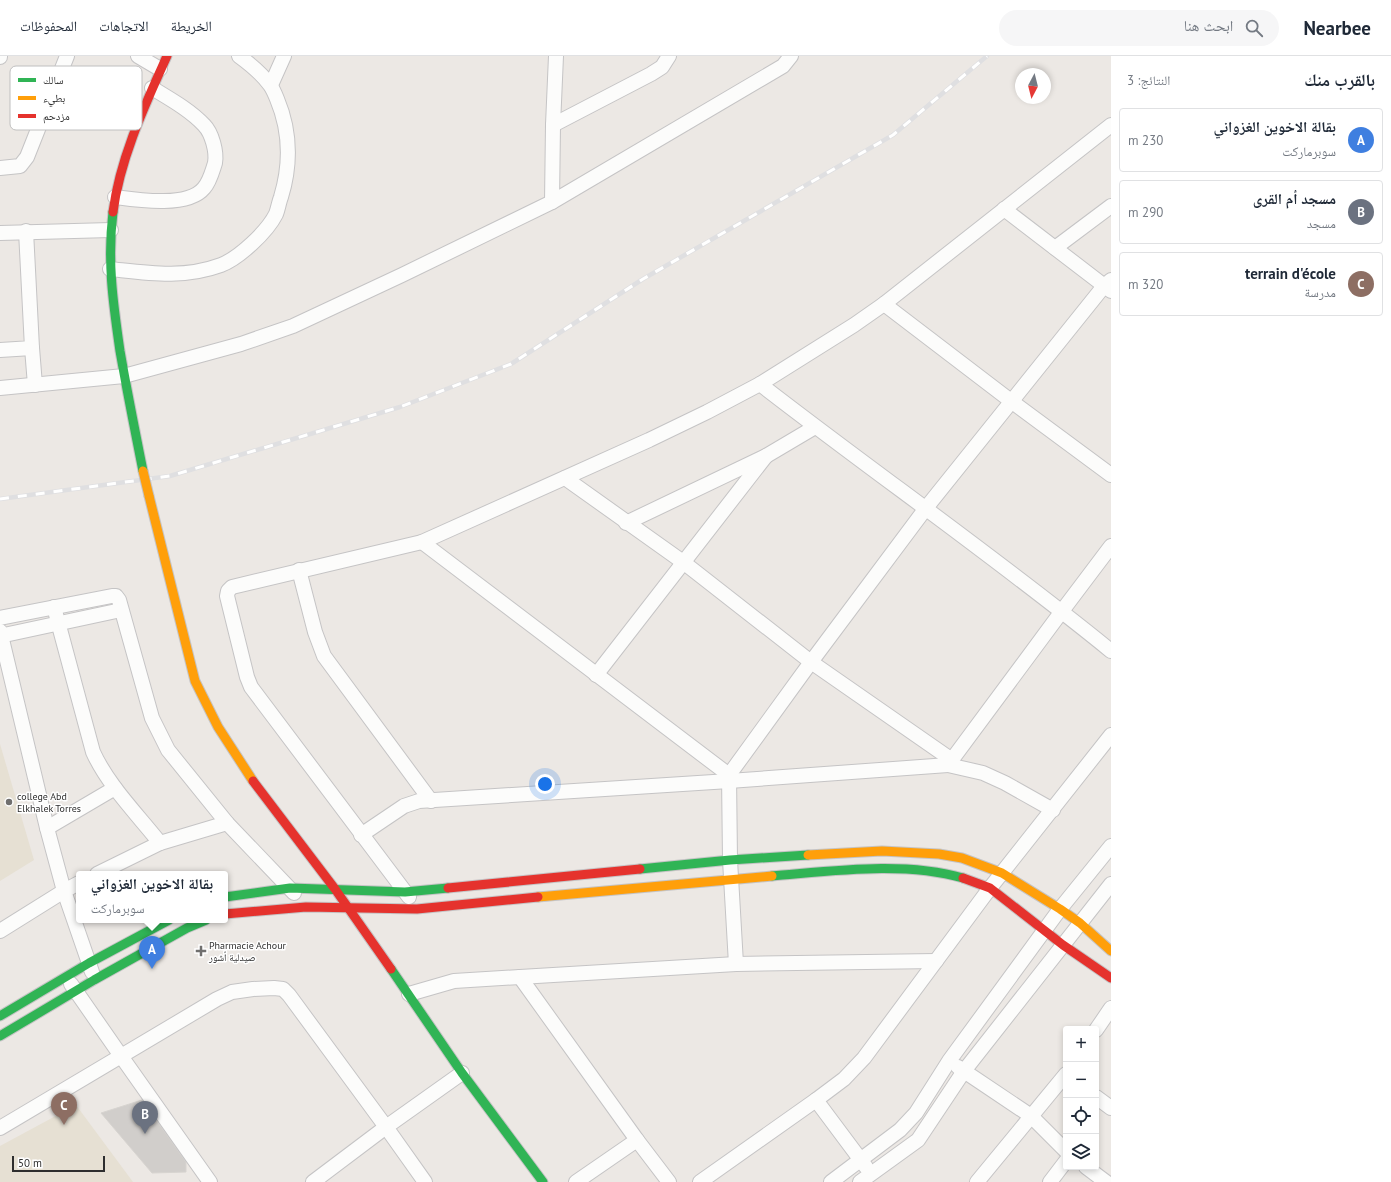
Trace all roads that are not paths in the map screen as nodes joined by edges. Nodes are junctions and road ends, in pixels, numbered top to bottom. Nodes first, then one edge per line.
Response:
1 (67, 56) edge
2 (138, 56) edge
3 (167, 56) edge
4 (239, 56) edge
5 (284, 56) edge
6 (556, 56) edge
7 (669, 56) edge
8 (791, 56) edge
9 (63, 66) edge
10 (160, 69) junction
11 (271, 85) junction
12 (152, 88) junction
13 (142, 112) edge
14 (553, 125) junction
15 (1111, 126) edge
16 (38, 130) edge
17 (136, 130) edge
18 (0, 168) edge
19 (115, 197) junction
20 (552, 202) junction
21 (1111, 206) edge
22 (1004, 208) junction
23 (111, 230) junction
24 (26, 232) junction
25 (0, 233) edge
26 (1055, 248) junction
27 (110, 269) junction
28 (1109, 286) edge
29 (884, 304) junction
30 (32, 348) junction
31 (0, 350) edge
32 (124, 376) junction
33 (760, 384) junction
34 (35, 385) junction
35 (0, 388) edge
36 (1011, 401) junction
37 (815, 427) junction
38 (766, 456) junction
39 (1111, 475) edge
40 (565, 478) junction
41 (926, 508) junction
42 (626, 522) junction
43 (422, 542) junction
44 (1111, 546) edge
45 (683, 562) junction
46 (299, 570) junction
47 (54, 607) junction
48 (121, 610) junction
49 (1062, 611) junction
50 (0, 618) edge
51 (58, 624) junction
52 (0, 634) edge
53 (1111, 652) edge
54 (811, 662) junction
55 (596, 675) junction
56 (1111, 735) edge
57 (950, 763) junction
58 (729, 778) junction
59 (115, 788) junction
60 (431, 801) junction
61 (1053, 810) junction
62 (227, 823) junction
63 (47, 828) junction
64 (361, 835) junction
65 (160, 843) junction
66 (1111, 846) edge
67 (730, 860) junction
68 (103, 871) edge
69 (1002, 873) junction
70 (731, 879) junction
71 (1111, 884) edge
72 (76, 885) edge
73 (290, 888) junction
74 (990, 888) junction
75 (336, 889) junction
76 (64, 891) junction
77 (405, 892) junction
78 (228, 897) edge
79 (306, 907) junction
80 (348, 909) junction
81 (417, 909) junction
82 (1060, 909) junction
83 (228, 914) edge
84 (163, 923) edge
85 (199, 923) edge
86 (1080, 923) junction
87 (0, 931) edge
88 (1045, 931) junction
89 (1063, 944) junction
90 (1111, 951) edge
91 (936, 961) junction
92 (89, 963) junction
93 (736, 964) junction
94 (66, 977) junction
95 (520, 977) junction
96 (1111, 978) edge
97 (94, 980) junction
98 (76, 991) junction
99 (409, 994) junction
100 (1111, 1008) edge
101 (0, 1016) edge
102 (1099, 1026) edge
103 (0, 1036) edge
104 (121, 1056) junction
105 (949, 1061) junction
106 (964, 1071) junction
107 (462, 1073) junction
108 (1063, 1078) edge
109 (1098, 1098) edge
110 (816, 1100) junction
111 (1111, 1108) edge
112 (1031, 1116) junction
113 (386, 1127) junction
114 (0, 1128) edge
115 (637, 1140) junction
116 (1063, 1148) edge
117 (861, 1160) junction
118 (1063, 1165) edge
119 (1090, 1170) edge
120 (866, 1178) edge
121 (210, 1182) edge
122 (313, 1182) edge
123 (425, 1182) edge
124 (543, 1182) edge
125 (576, 1182) edge
126 (669, 1182) edge
127 (700, 1182) edge
128 (831, 1182) edge
129 (977, 1182) edge
130 (1050, 1182) edge
131 (1106, 1182) edge

1 - 9 street
2 - 10 street
3 - 10 street
4 - 11 street
5 - 11 street
6 - 14 street
7 - 14 street
8 - 20 street
10 - 12 street
11 - 27 street
12 - 13 street
12 - 19 street
14 - 20 street
15 - 22 street
16 - 18 street
17 - 19 street
19 - 23 street
20 - 32 street
21 - 26 street
22 - 26 street
22 - 29 street
23 - 24 street
23 - 27 street
24 - 25 street
24 - 30 street
26 - 28 street
27 - 32 street
28 - 36 street
29 - 33 street
29 - 36 street
30 - 31 street
30 - 34 street
32 - 34 street
32 - 75 street, bridge
33 - 37 street
33 - 40 street
34 - 35 street
36 - 39 street
36 - 41 street
37 - 38 street
37 - 41 street
38 - 42 street
38 - 45 street
40 - 42 street
40 - 43 street
41 - 49 street
41 - 54 street
42 - 45 street
43 - 46 street
43 - 55 street
44 - 49 street
45 - 54 street
45 - 55 street
46 - 60 street
46 - 64 street
47 - 48 street
47 - 50 street
47 - 51 street
48 - 51 street
48 - 62 street
49 - 53 street
49 - 57 street
51 - 52 street
51 - 59 street
52 - 63 street
54 - 57 street
54 - 58 street
55 - 58 street
56 - 61 street
57 - 58 street
57 - 61 street
58 - 60 street
58 - 67 street
59 - 63 street
59 - 65 street
60 - 64 street
61 - 69 street
62 - 65 street
62 - 73 street
63 - 76 street
64 - 77 street
65 - 68 street
66 - 82 street
67 - 69 street
67 - 70 street
67 - 77 street
69 - 74 street
69 - 82 street
70 - 74 street
70 - 81 street
70 - 93 street
71 - 86 street
72 - 76 street
73 - 75 street
73 - 78 street
73 - 79 street
74 - 88 street
74 - 91 street
75 - 77 street
75 - 80 street
76 - 87 street
76 - 92 street
77 - 81 street
79 - 80 street
79 - 83 street
80 - 81 street
80 - 99 street
82 - 86 street
82 - 88 street
84 - 92 street
85 - 97 street
86 - 89 street
86 - 90 street
88 - 89 street
88 - 105 street
89 - 96 street
89 - 106 street
91 - 93 street
91 - 110 street
92 - 94 street
92 - 97 street
93 - 95 street
94 - 98 street
94 - 101 street
95 - 99 street
95 - 115 street
97 - 98 street
98 - 103 street
98 - 104 street
99 - 107 street
100 - 102 street
104 - 113 street
104 - 114 street
104 - 121 street
105 - 106 street
105 - 117 street
106 - 112 street
106 - 120 street
107 - 113 street
107 - 124 street
108 - 112 street
109 - 111 street
110 - 117 street
110 - 127 street
112 - 116 street
112 - 129 street
113 - 122 street
113 - 123 street
115 - 125 street
115 - 126 street
117 - 120 street
117 - 128 street
118 - 130 street
119 - 131 street

